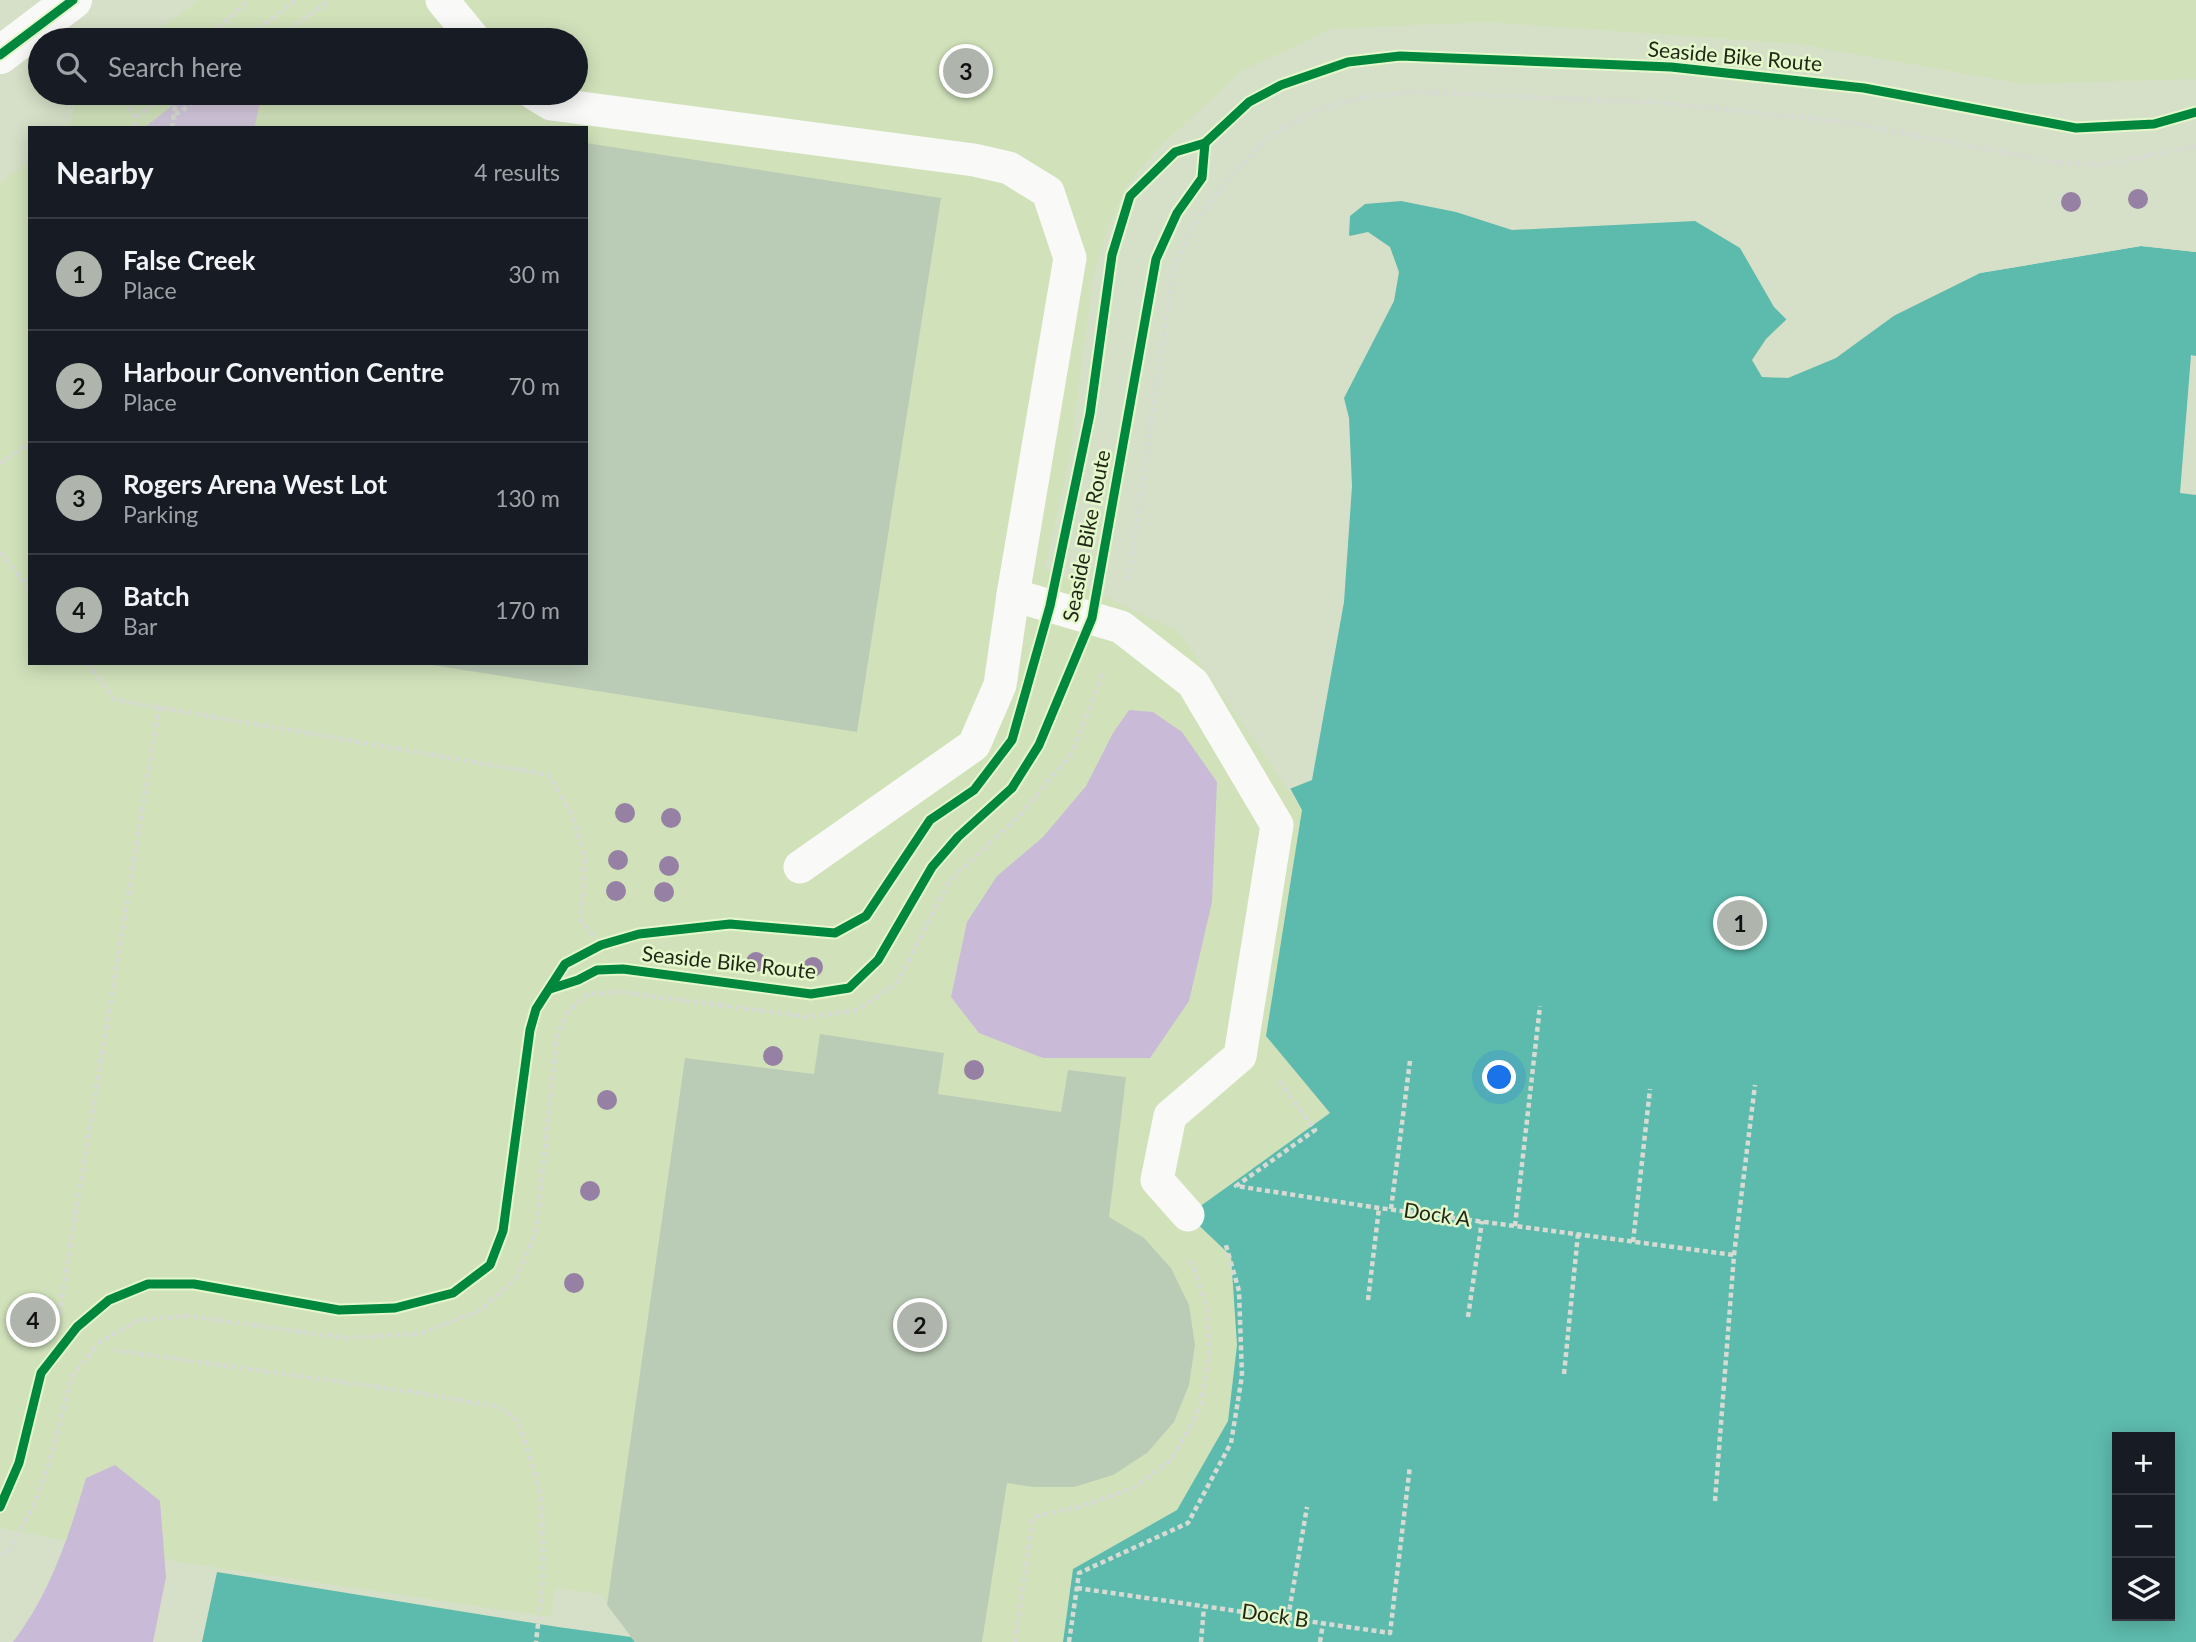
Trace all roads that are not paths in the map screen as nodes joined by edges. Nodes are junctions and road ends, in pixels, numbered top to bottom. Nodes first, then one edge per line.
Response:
1 (73, 0) edge
2 (442, 0) edge
3 (36, 28) edge
4 (465, 28) edge
5 (28, 34) edge
6 (0, 55) edge
7 (559, 105) edge
8 (1013, 596) junction
9 (800, 867) dead end
10 (1188, 1215) dead end

1 - 3 main road
2 - 4 lane
5 - 6 main road
7 - 8 lane
8 - 9 lane
8 - 10 lane

